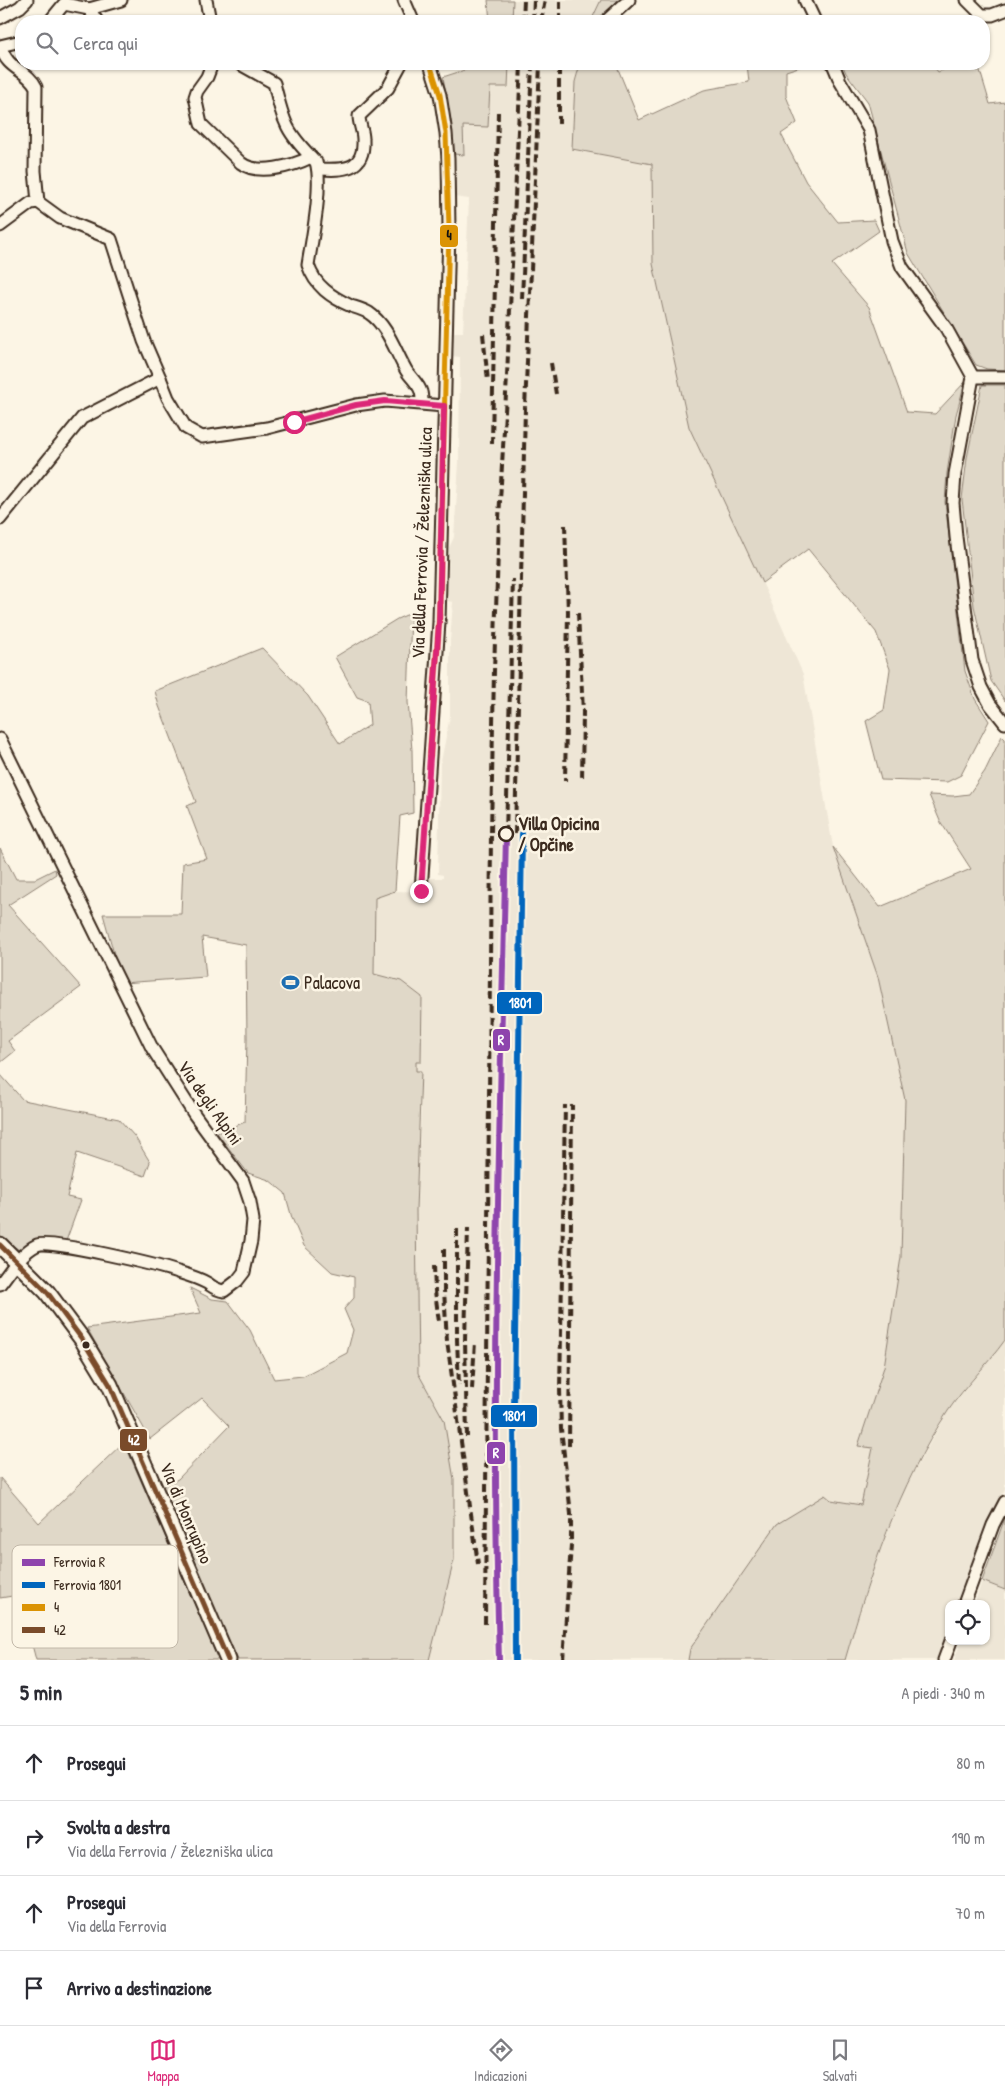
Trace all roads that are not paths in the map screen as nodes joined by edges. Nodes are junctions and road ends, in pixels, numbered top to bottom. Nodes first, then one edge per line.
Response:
1 (27, 0) edge
2 (52, 0) edge
3 (121, 0) edge
4 (206, 0) edge
5 (404, 0) edge
6 (628, 0) edge
7 (805, 0) edge
8 (967, 0) edge
9 (64, 4) junction
10 (88, 10) junction
11 (1005, 10) edge
12 (55, 15) edge
13 (92, 15) edge
14 (209, 15) edge
15 (410, 15) edge
16 (612, 15) edge
17 (812, 15) edge
18 (0, 18) edge
19 (15, 43) edge
20 (0, 47) edge
21 (15, 68) edge
22 (18, 70) edge
23 (210, 70) edge
24 (251, 70) edge
25 (398, 70) edge
26 (432, 70) edge
27 (835, 70) edge
28 (311, 157) junction
29 (318, 168) junction
30 (38, 202) junction
31 (0, 226) edge
32 (972, 377) junction
33 (1005, 377) edge
34 (160, 378) junction
35 (422, 403) junction
36 (444, 406) junction
37 (0, 519) edge
38 (1005, 723) edge
39 (0, 738) edge
40 (421, 891) dead end
41 (0, 1245) edge
42 (18, 1262) junction
43 (0, 1284) edge
44 (1005, 1502) edge
45 (965, 1600) edge
46 (949, 1645) edge
47 (228, 1660) edge
48 (944, 1660) edge

1 - 18 street
2 - 9 street
3 - 10 street
4 - 14 street
5 - 15 street
6 - 16 street
7 - 17 street
8 - 11 street
9 - 10 street
9 - 12 street
10 - 13 street
19 - 20 street
20 - 21 street
22 - 30 street
23 - 28 street
24 - 28 street
25 - 29 street
26 - 36 street, Via della Ferrovia / Železniška ulica
27 - 32 street
28 - 29 street
29 - 35 street
30 - 31 street
30 - 34 street
32 - 33 street
32 - 38 street
34 - 35 street
34 - 37 street
35 - 36 street
36 - 40 street, Via della Ferrovia / Železniška ulica
39 - 42 street, Via degli Alpini
41 - 42 main road, Via di Monrupino
42 - 43 street
42 - 47 main road, Via di Monrupino
44 - 45 street
46 - 48 street

